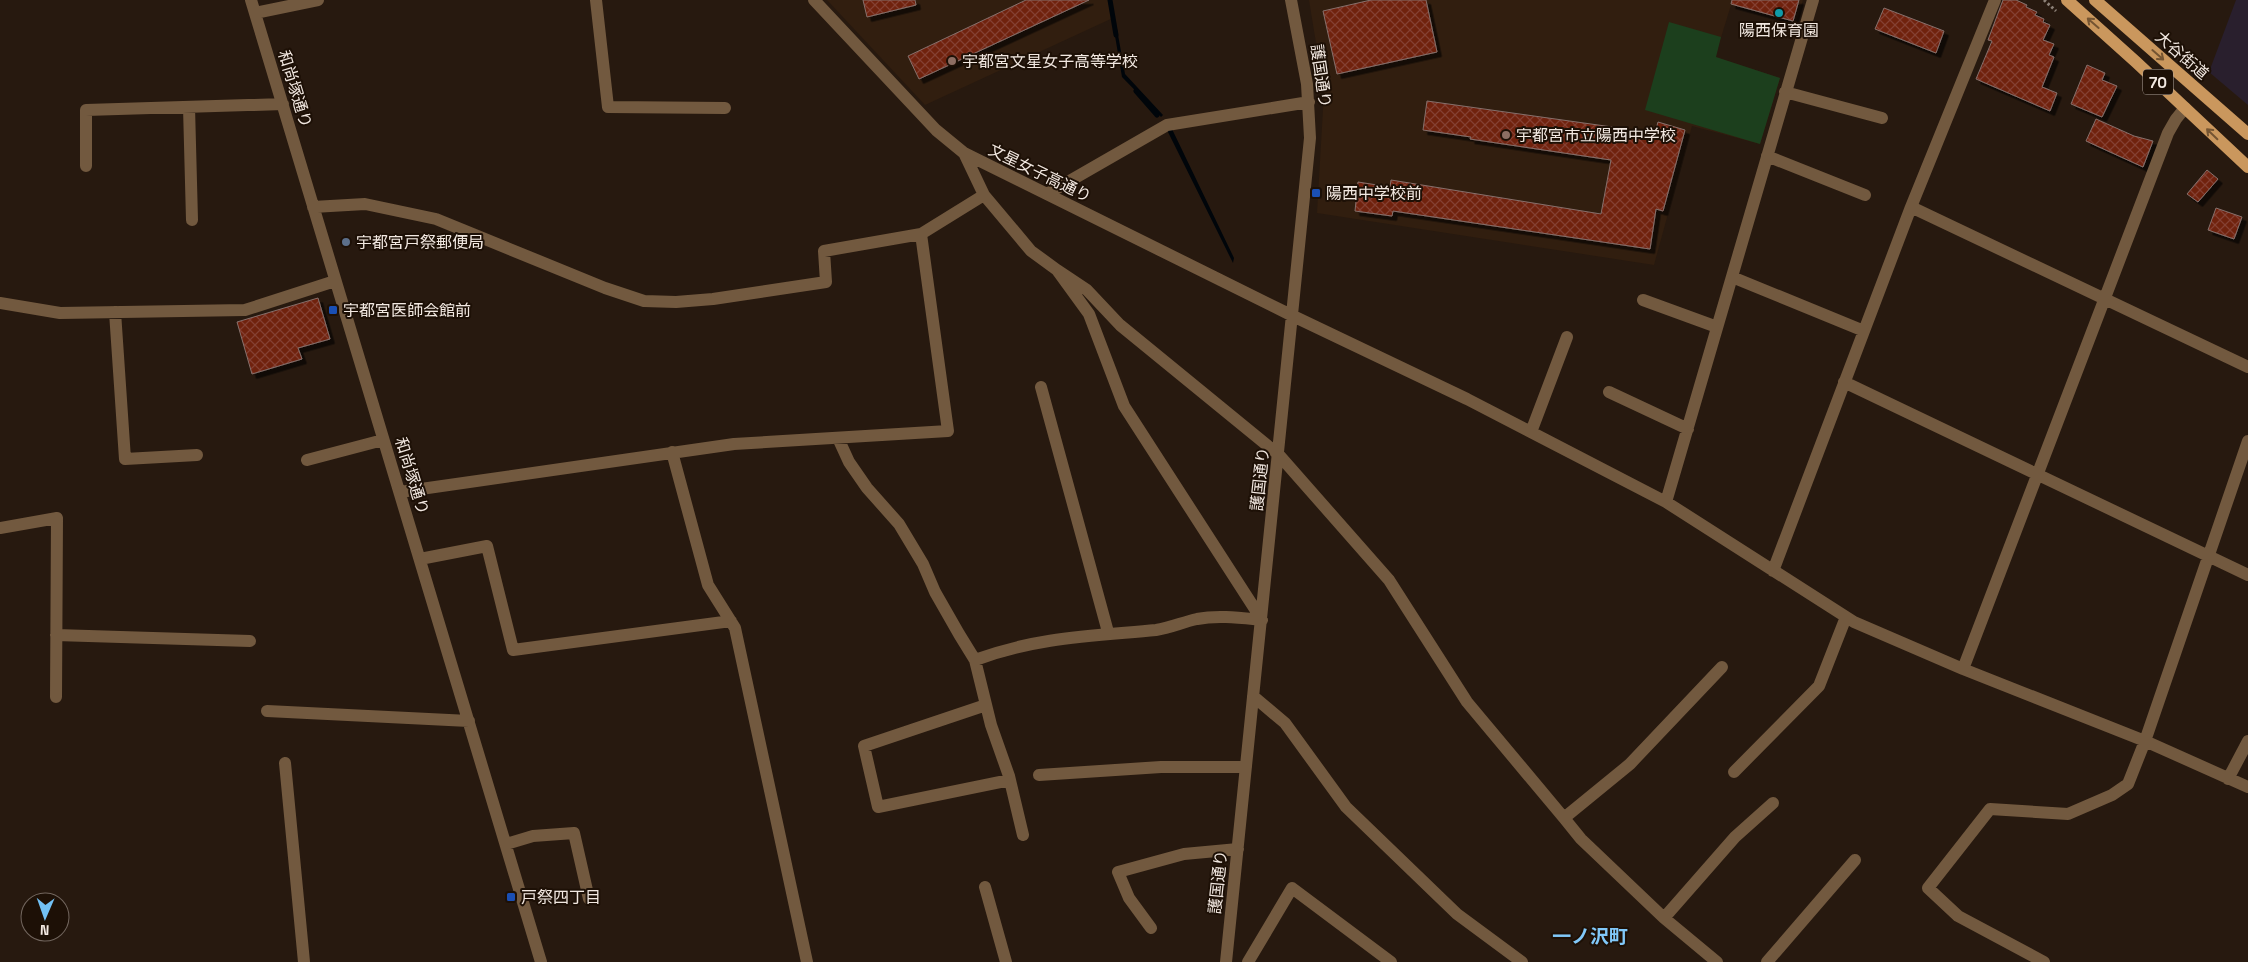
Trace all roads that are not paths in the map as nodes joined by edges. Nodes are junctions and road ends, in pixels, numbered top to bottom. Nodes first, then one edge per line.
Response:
1 (251, 0) edge
2 (318, 0) edge
3 (596, 0) edge
4 (814, 0) edge
5 (1292, 0) edge
6 (1813, 0) edge
7 (1995, 0) edge
8 (2067, 0) edge
9 (2095, 0) edge
10 (255, 13) junction
11 (1785, 92) junction
12 (1309, 102) junction
13 (283, 104) junction
14 (189, 107) junction
15 (725, 108) dead end
16 (2185, 108) junction
17 (1882, 118) dead end
18 (2248, 134) edge
19 (964, 153) junction
20 (1766, 156) junction
21 (86, 166) dead end
22 (2248, 167) edge
23 (1047, 194) junction
24 (984, 195) junction
25 (1865, 195) dead end
26 (313, 207) junction
27 (1911, 208) junction
28 (192, 220) dead end
29 (921, 234) junction
30 (1057, 270) junction
31 (1732, 277) junction
32 (335, 281) junction
33 (2106, 298) junction
34 (1643, 300) dead end
35 (0, 303) edge
36 (115, 312) junction
37 (1294, 316) junction
38 (1718, 327) junction
39 (1864, 331) junction
40 (1566, 337) dead end
41 (2248, 367) edge
42 (1844, 382) junction
43 (1041, 387) dead end
44 (1609, 392) dead end
45 (1688, 429) junction
46 (1531, 432) junction
47 (838, 438) junction
48 (384, 440) junction
49 (2248, 440) edge
50 (672, 452) junction
51 (197, 455) dead end
52 (1279, 455) junction
53 (307, 460) dead end
54 (2038, 474) junction
55 (400, 492) junction
56 (1666, 502) junction
57 (0, 528) edge
58 (2209, 556) junction
59 (420, 559) junction
60 (1773, 570) junction
61 (2248, 575) edge
62 (1846, 617) junction
63 (1262, 620) junction
64 (731, 621) junction
65 (1108, 632) junction
66 (56, 635) junction
67 (250, 642) dead end
68 (975, 660) junction
69 (1722, 667) dead end
70 (1963, 669) junction
71 (1253, 696) junction
72 (56, 697) dead end
73 (986, 705) junction
74 (267, 711) dead end
75 (469, 721) junction
76 (2248, 740) edge
77 (2144, 741) junction
78 (285, 763) dead end
79 (1246, 767) junction
80 (1734, 772) dead end
81 (1039, 775) dead end
82 (2228, 779) junction
83 (1010, 780) junction
84 (2248, 787) edge
85 (1773, 803) dead end
86 (1564, 818) junction
87 (1023, 835) dead end
88 (506, 844) junction
89 (1238, 849) junction
90 (1855, 860) dead end
91 (985, 887) dead end
92 (589, 898) dead end
93 (1664, 918) junction
94 (1151, 928) dead end
95 (304, 962) edge
96 (542, 962) edge
97 (807, 962) edge
98 (1006, 962) edge
99 (1226, 962) edge
100 (1248, 962) edge
101 (1391, 962) edge
102 (1522, 962) edge
103 (1717, 962) edge
104 (1767, 962) edge
105 (2044, 962) edge

1 - 10 street, 和尚塚通り
2 - 10 street
3 - 15 street
4 - 19 street, 文星女子高通り
5 - 12 street, 護国通り
6 - 11 street
7 - 27 street
16 -> 8 main road, 70
9 -> 18 main road, 大谷街道 / 70
10 - 13 street, 和尚塚通り
11 - 17 street
11 - 20 street
12 - 23 street
12 - 37 street, 護国通り
13 - 14 street
13 - 26 street, 和尚塚通り
14 - 21 street
14 - 28 street
22 -> 16 main road, 70
16 - 33 street
19 - 23 street, 文星女子高通り
19 - 24 street
20 - 25 street
20 - 31 street
23 - 37 street, 文星女子高通り
24 - 29 street
24 - 30 street
26 - 29 street
26 - 32 street, 和尚塚通り
27 - 33 street
27 - 39 street
29 - 47 street
30 - 52 street
30 - 63 street
31 - 38 street
31 - 39 street
32 - 36 street
32 - 48 street, 和尚塚通り
33 - 41 street
33 - 54 street
34 - 38 street
35 - 36 street
36 - 51 street
37 - 46 street, 文星女子高通り
37 - 52 street, 護国通り
38 - 45 street
39 - 42 street
40 - 46 street
42 - 54 street
42 - 60 street
43 - 65 street
44 - 45 street
45 - 56 street
46 - 56 street, 文星女子高通り
47 - 50 street
47 - 68 street
48 - 53 street
48 - 55 street, 和尚塚通り
49 - 58 street
50 - 55 street
50 - 64 street
52 - 63 street, 護国通り
52 - 86 street
54 - 58 street
54 - 70 street
55 - 59 street, 和尚塚通り
56 - 60 street, 文星女子高通り
57 - 66 street
58 - 61 street
58 - 77 street
59 - 64 street
59 - 75 street, 和尚塚通り
60 - 62 street, 文星女子高通り
62 - 70 street, 文星女子高通り
62 - 80 street
63 - 65 street
63 - 71 street, 護国通り
64 - 97 street
65 - 68 street
66 - 67 street
66 - 72 street
68 - 73 street
69 - 86 street
70 - 77 street, 文星女子高通り
71 - 79 street, 護国通り
71 - 102 street
73 - 83 street
73 - 83 street
74 - 75 street
75 - 88 street, 和尚塚通り
76 - 82 street
77 - 82 street, 文星女子高通り
77 - 105 street
78 - 95 street
79 - 81 street
79 - 89 street, 護国通り
82 - 84 street, 文星女子高通り
83 - 87 street
85 - 93 street
86 - 93 street
88 - 92 street
88 - 96 street, 和尚塚通り
89 - 94 street
89 - 99 street, 護国通り
90 - 104 street
91 - 98 street
93 - 103 street
100 - 101 street

